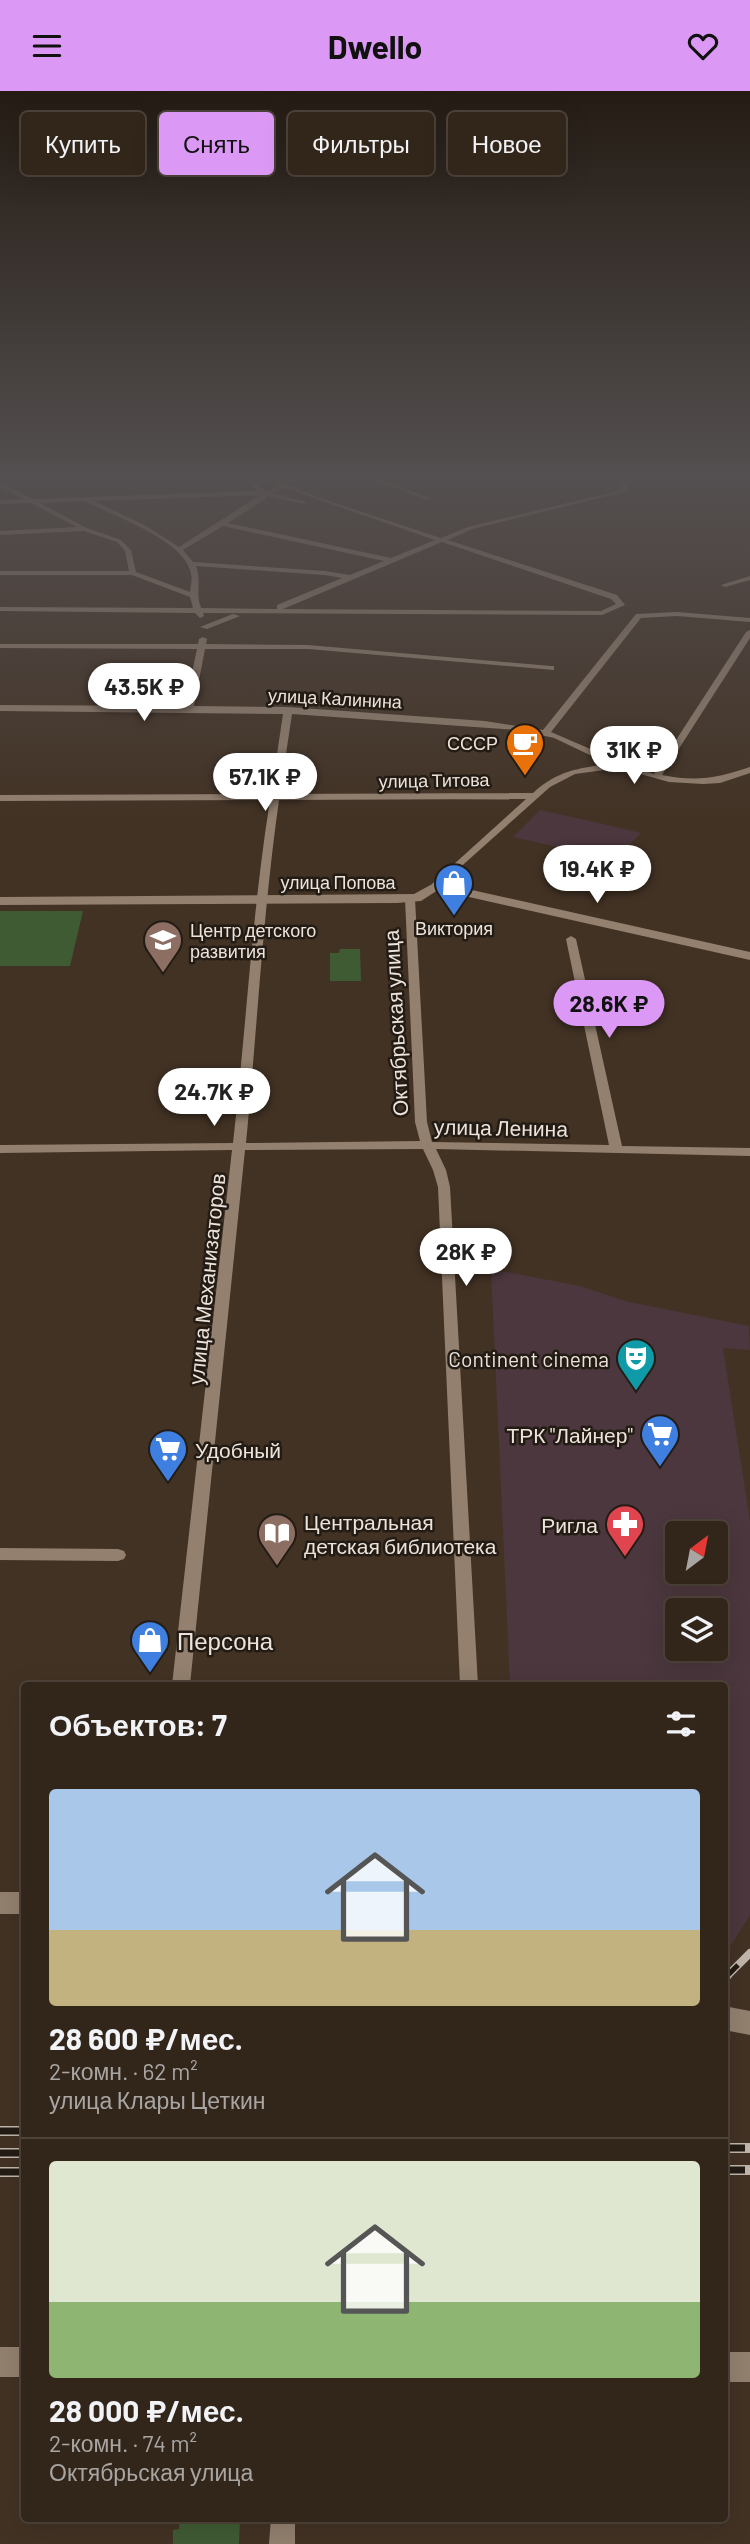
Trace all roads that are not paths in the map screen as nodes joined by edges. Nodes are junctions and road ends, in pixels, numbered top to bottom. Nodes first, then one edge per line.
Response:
1 (179, 590) edge
2 (194, 590) edge
3 (321, 590) edge
4 (595, 590) edge
5 (193, 596) junction
6 (0, 610) edge
7 (197, 610) junction
8 (268, 610) junction
9 (750, 620) edge
10 (204, 627) junction
11 (750, 632) edge
12 (0, 646) edge
13 (201, 647) junction
14 (551, 668) dead end
15 (0, 708) edge
16 (189, 709) junction
17 (288, 710) junction
18 (546, 733) junction
19 (620, 765) junction
20 (750, 770) edge
21 (658, 775) junction
22 (533, 796) junction
23 (274, 798) junction
24 (0, 799) edge
25 (436, 886) junction
26 (461, 893) junction
27 (413, 898) junction
28 (263, 900) junction
29 (0, 901) edge
30 (571, 939) dead end
31 (750, 956) edge
32 (239, 1145) junction
33 (429, 1145) junction
34 (616, 1148) junction
35 (0, 1149) edge
36 (750, 1152) edge
37 (0, 1554) edge
38 (118, 1555) dead end
39 (181, 1682) edge
40 (469, 1682) edge
41 (0, 1903) edge
42 (21, 1903) edge
43 (728, 2019) edge
44 (750, 2023) edge
45 (0, 2362) edge
46 (21, 2362) edge
47 (728, 2367) edge
48 (750, 2367) edge
49 (283, 2522) edge
50 (282, 2544) edge

1 - 5 street
2 - 5 street
3 - 8 street
4 - 8 street
5 - 7 street
6 - 7 street
7 - 8 street
7 - 10 street
8 - 10 street
9 - 18 street
10 - 13 street
11 - 21 street
12 - 13 street
13 - 14 street
13 - 16 street
15 - 16 street, улица Калинина
16 - 17 street, улица Калинина
17 - 18 street, улица Калинина
17 - 23 street, улица Механизаторов
18 - 19 street, улица Калинина
19 - 21 street, улица Калинина
19 - 22 street
20 - 21 street, улица Калинина
22 - 23 street, улица Титова
22 - 25 street
23 - 24 street, улица Титова
23 - 28 street, улица Механизаторов
25 - 26 street
25 - 27 street, улица Попова
26 - 27 street
26 - 31 street
27 - 28 street, улица Попова
27 - 33 street, Октябрьская улица
28 - 29 street, улица Попова
28 - 32 street, улица Механизаторов
30 - 34 street
32 - 33 street, улица Ленина
32 - 35 street, улица Ленина
32 - 39 street, улица Механизаторов
33 - 34 street, улица Ленина
33 - 40 street, Октябрьская улица
34 - 36 street, улица Ленина
37 - 38 street
41 - 42 street
43 - 44 street
45 - 46 street
47 - 48 street
49 - 50 street

